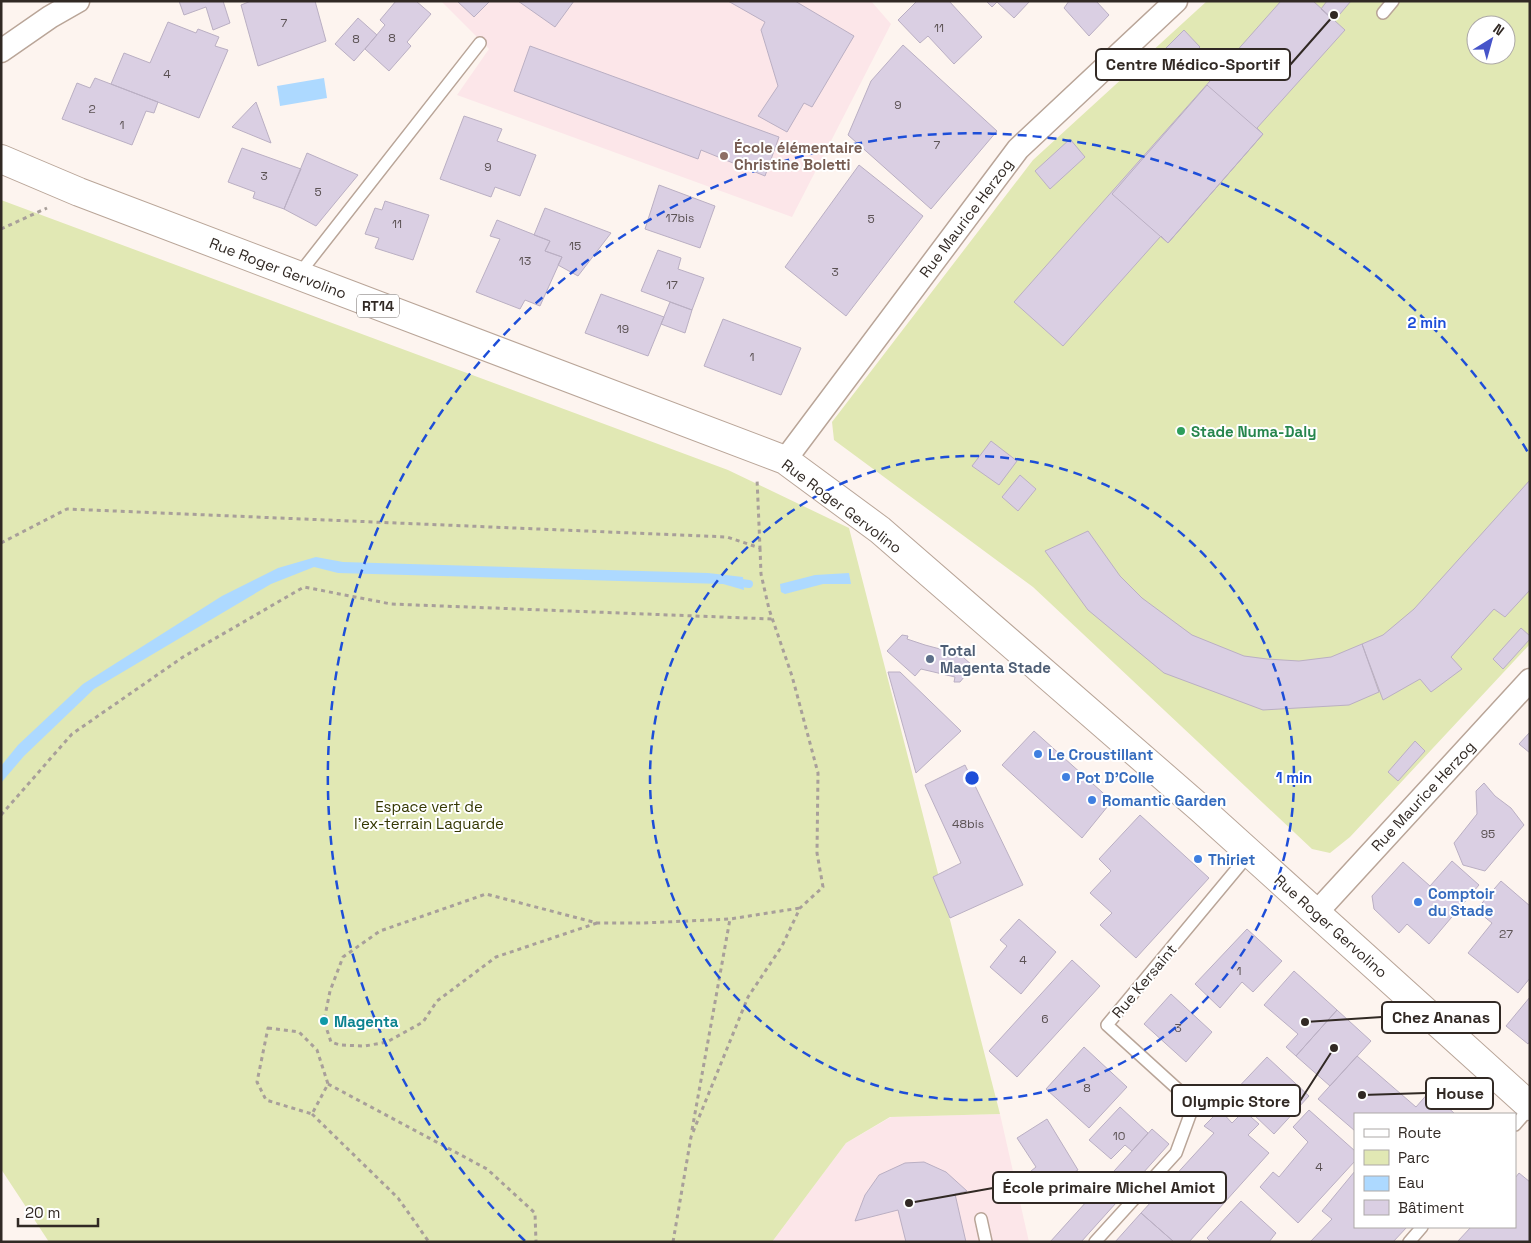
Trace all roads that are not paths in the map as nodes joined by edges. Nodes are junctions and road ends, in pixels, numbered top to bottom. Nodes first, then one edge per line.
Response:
1 (78, 1) edge
2 (1176, 1) edge
3 (1393, 1) edge
4 (1383, 13) dead end
5 (480, 43) dead end
6 (1, 51) edge
7 (1, 159) edge
8 (298, 276) junction
9 (785, 460) junction
10 (1530, 680) edge
11 (1250, 853) junction
12 (1316, 913) junction
13 (1530, 1107) edge
14 (1516, 1123) edge
15 (981, 1219) dead end
16 (1421, 1228) edge
17 (986, 1242) edge
18 (1095, 1242) edge
19 (1409, 1242) edge

1 - 6 street
2 - 9 street, Rue Maurice Herzog
3 - 4 lane
5 - 8 lane
7 - 8 main road, Rue Roger Gervolino / RT14
8 - 9 main road, Rue Roger Gervolino / RT14
9 - 11 main road, Rue Roger Gervolino / RT14
10 - 12 street, Rue Maurice Herzog
11 - 12 main road, Rue Roger Gervolino / RT14
11 - 18 lane, Rue Kersaint
12 - 13 main road, Rue Roger Gervolino / RT14
13 - 14 lane
15 - 17 lane
16 - 19 lane

